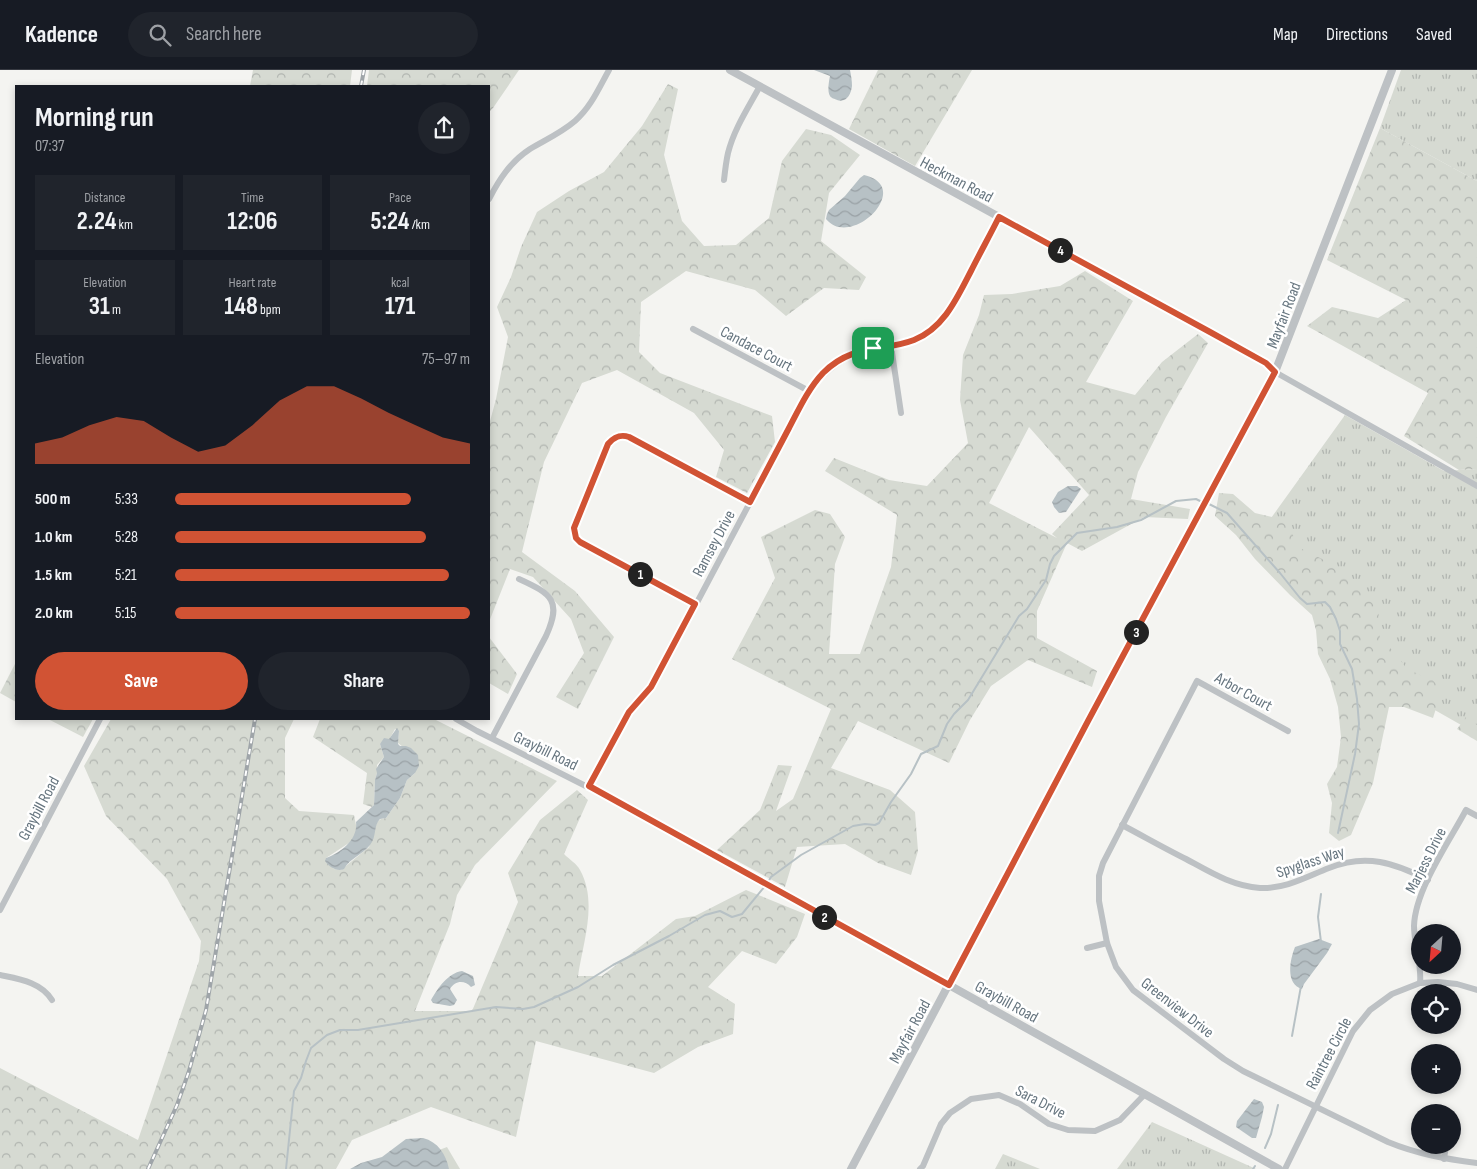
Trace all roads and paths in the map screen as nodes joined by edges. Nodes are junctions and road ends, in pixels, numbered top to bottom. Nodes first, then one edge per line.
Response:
1 (609, 70) edge
2 (730, 70) edge
3 (1392, 70) edge
4 (760, 86) junction
5 (724, 180) dead end
6 (490, 197) edge
7 (999, 217) junction
8 (693, 330) dead end
9 (890, 346) junction
10 (1275, 372) junction
11 (809, 391) junction
12 (901, 414) dead end
13 (1477, 486) edge
14 (750, 502) junction
15 (519, 579) dead end
16 (695, 604) junction
17 (1178, 719) joint
18 (99, 720) edge
19 (458, 720) edge
20 (1288, 731) dead end
21 (492, 738) junction
22 (589, 786) junction
23 (1477, 816) edge
24 (1122, 825) junction
25 (1428, 880) junction
26 (0, 910) edge
27 (1107, 943) junction
28 (1087, 948) dead end
29 (0, 975) edge
30 (1420, 983) junction
31 (949, 985) junction
32 (1477, 990) edge
33 (52, 1000) dead end
34 (1145, 1094) junction
35 (1316, 1107) junction
36 (1445, 1154) edge
37 (1444, 1159) junction
38 (1477, 1163) edge
39 (851, 1169) edge
40 (920, 1169) edge
41 (1279, 1169) edge
42 (1285, 1169) edge

1 - 6 street
2 - 4 street, Heckman Road
3 - 10 street, Mayfair Road
4 - 5 street
4 - 7 street, Heckman Road
7 - 9 street, Ramsey Drive
7 - 10 street, Heckman Road
8 - 11 street, Candace Court
9 - 11 street, Ramsey Drive
9 - 12 street
10 - 13 street
10 - 31 street, Mayfair Road
11 - 14 street, Ramsey Drive
14 - 16 street, Ramsey Drive
14 - 16 street
15 - 21 street
16 - 22 street, Ramsey Drive
17 - 20 street, Arbor Court
17 - 24 street, Greenview Drive
18 - 26 street, Graybill Road
19 - 21 street, Graybill Road
21 - 22 street, Graybill Road
22 - 31 street, Graybill Road
23 - 25 street, Marjess Drive
24 - 25 street, Spyglass Way
24 - 27 street, Greenview Drive
25 - 30 street, Marjess Drive
27 - 28 street
27 - 35 street, Greenview Drive
29 - 33 street
30 - 32 street, Raintree Circle
30 - 35 street, Raintree Circle
31 - 34 street, Graybill Road
31 - 39 street, Mayfair Road
34 - 40 street, Sara Drive
34 - 41 street, Graybill Road
35 - 37 street, Greenview Drive
35 - 42 street
36 - 37 street
37 - 38 street, Greenview Drive

